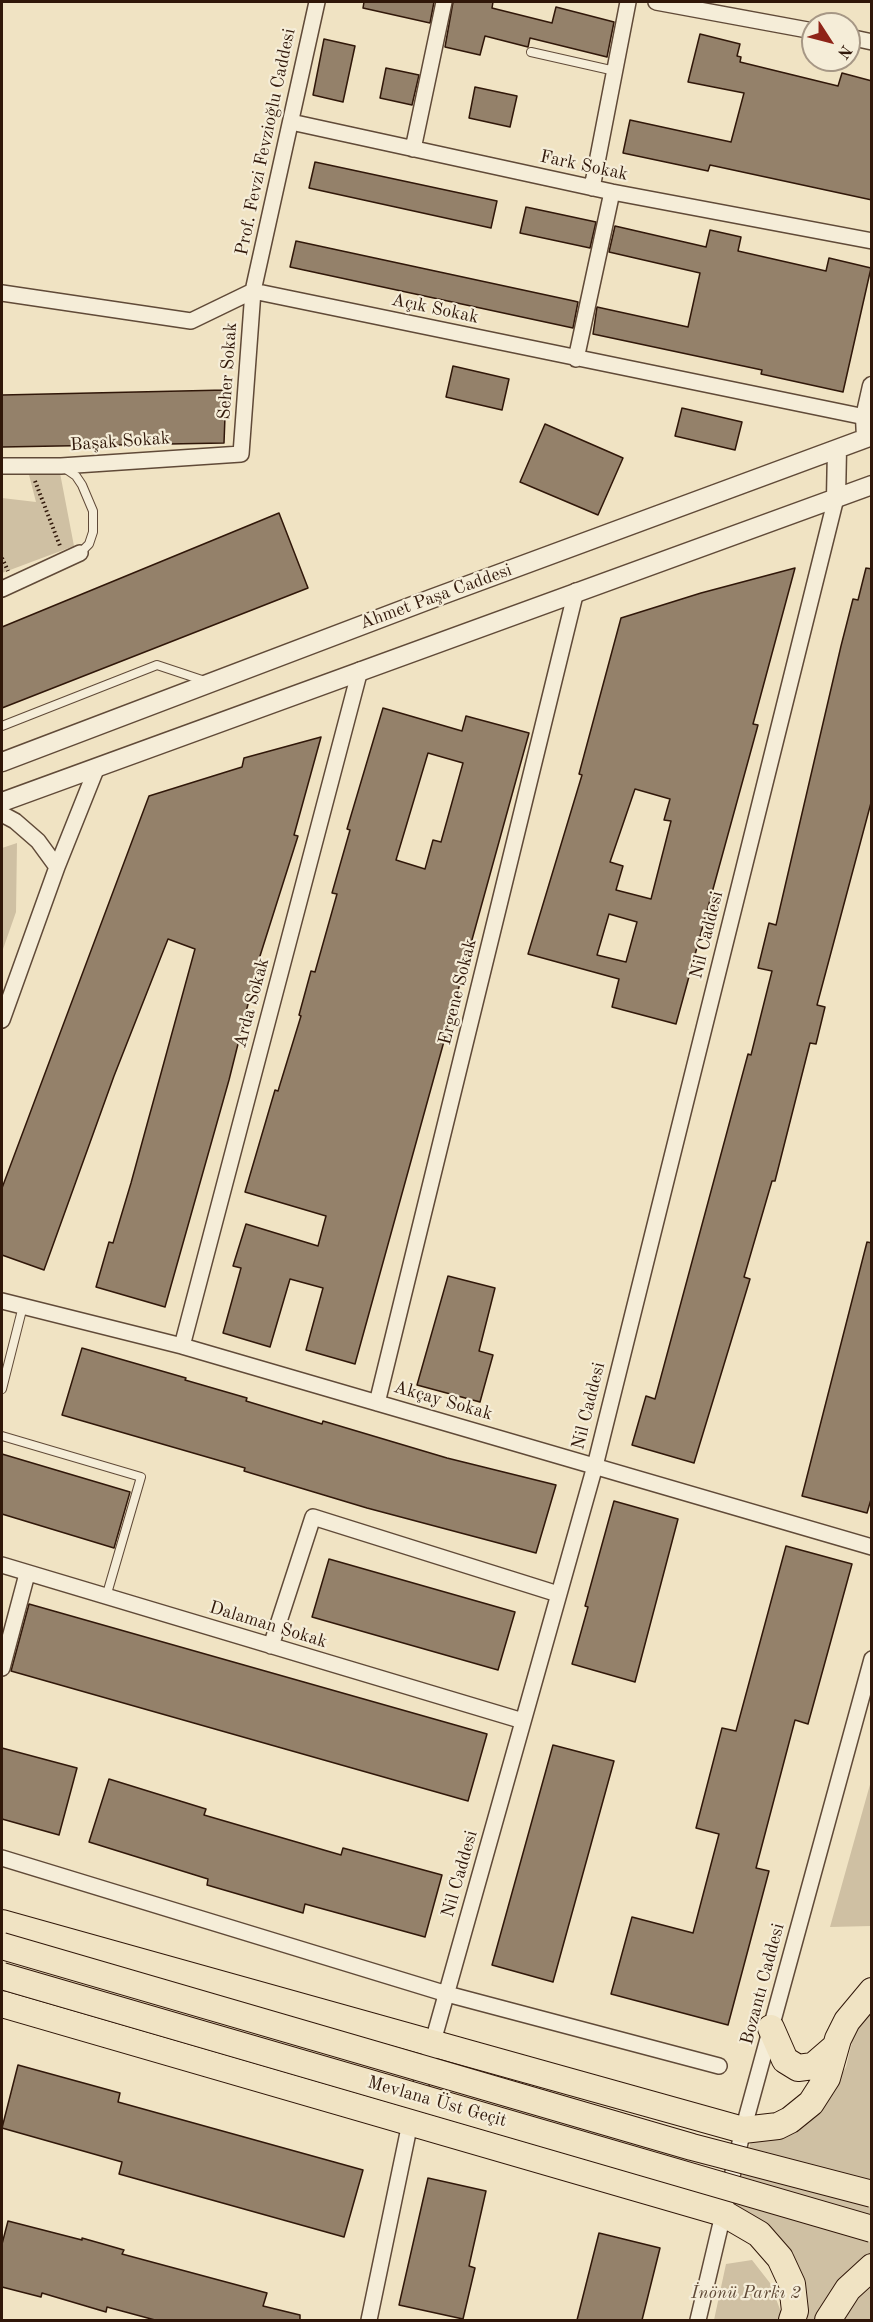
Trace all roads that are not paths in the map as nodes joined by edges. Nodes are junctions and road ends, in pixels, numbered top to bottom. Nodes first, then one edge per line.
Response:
1 (317, 2) edge
2 (444, 2) edge
3 (628, 2) edge
4 (656, 2) edge
5 (801, 29) edge
6 (531, 52) dead end
7 (615, 71) junction
8 (291, 122) junction
9 (413, 149) junction
10 (592, 188) junction
11 (612, 192) junction
12 (872, 241) edge
13 (254, 291) junction
14 (2, 293) edge
15 (576, 358) junction
16 (872, 386) edge
17 (865, 417) junction
18 (869, 437) edge
19 (837, 449) junction
20 (241, 454) joint
21 (2, 466) edge
22 (61, 466) junction
23 (872, 485) edge
24 (836, 498) junction
25 (80, 553) joint
26 (2, 589) edge
27 (576, 591) junction
28 (360, 670) junction
29 (209, 682) junction
30 (2, 726) edge
31 (2, 762) edge
32 (97, 767) junction
33 (2, 802) edge
34 (2, 814) edge
35 (57, 867) junction
36 (2, 1020) edge
37 (2, 1301) edge
38 (23, 1306) junction
39 (182, 1346) junction
40 (2, 1389) edge
41 (377, 1402) junction
42 (2, 1436) edge
43 (595, 1466) junction
44 (872, 1547) edge
45 (2, 1566) edge
46 (27, 1574) junction
47 (558, 1594) junction
48 (106, 1597) junction
49 (272, 1646) junction
50 (872, 1659) edge
51 (2, 1668) edge
52 (523, 1721) junction
53 (2, 1858) edge
54 (2, 1923) edge
55 (2, 1946) edge
56 (2, 1976) edge
57 (872, 1991) edge
58 (447, 1994) junction
59 (2, 2004) edge
60 (334, 2015) junction
61 (771, 2028) junction
62 (433, 2042) junction
63 (835, 2047) junction
64 (719, 2066) dead end
65 (315, 2096) junction
66 (650, 2104) junction
67 (410, 2123) junction
68 (743, 2130) junction
69 (626, 2184) junction
70 (872, 2194) edge
71 (723, 2213) junction
72 (872, 2229) edge
73 (872, 2267) edge
74 (369, 2320) edge
75 (698, 2320) edge
76 (792, 2320) edge
77 (828, 2320) edge

1 - 8 street, Prof. Fevzi Fevzioğlu Caddesi
2 - 9 street
3 - 7 street
4 - 5 street
6 - 7 lane
7 - 10 street
8 - 9 street, Fark Sokak
8 - 13 street, Prof. Fevzi Fevzioğlu Caddesi
9 - 10 street, Fark Sokak
10 - 11 street, Fark Sokak
11 - 12 street, Fark Sokak
11 - 15 street
13 - 14 street
13 - 15 street, Açık Sokak
13 - 20 street, Seher Sokak
15 - 17 street, Açık Sokak
16 - 17 street
17 - 18 street
18 - 19 street, Ahmet Paşa Caddesi
19 - 24 street
19 - 29 street, Ahmet Paşa Caddesi
20 - 22 street, Başak Sokak
21 - 22 street, Başak Sokak
22 - 25 lane
23 - 24 street
24 - 27 street
24 - 43 street, Nil Caddesi
25 - 26 street
27 - 28 street
27 - 41 street, Ergene Sokak
28 - 32 street
28 - 39 street, Arda Sokak
29 - 30 lane
29 - 31 street, Ahmet Paşa Caddesi
32 - 33 street
32 - 35 street
34 - 35 street
35 - 36 street
37 - 38 street, Akçay Sokak
38 - 39 street, Akçay Sokak
38 - 40 lane
39 - 41 street, Akçay Sokak
41 - 43 street, Akçay Sokak
42 - 48 lane
43 - 44 street, Akçay Sokak
43 - 47 street, Nil Caddesi
45 - 46 street, Dalaman Sokak
46 - 48 street, Dalaman Sokak
46 - 51 street
47 - 49 street
47 - 52 street, Nil Caddesi
48 - 49 street, Dalaman Sokak
49 - 52 street, Dalaman Sokak
50 - 61 street, Bozantı Caddesi
52 - 58 street, Nil Caddesi
53 - 58 street
54 - 60 highway
55 - 70 highway, Mevlana Üst Geçit, bridge
56 - 72 highway, Mevlana Üst Geçit, bridge
57 - 63 highway
58 - 62 street, Nil Caddesi
58 - 64 street
59 - 65 highway
60 - 62 highway
60 - 65 highway
61 - 63 highway
61 - 68 street, Bozantı Caddesi
62 - 66 highway
62 - 67 street, Nil Caddesi
63 - 68 highway
65 - 67 highway
66 - 68 highway
66 - 69 highway
67 - 69 highway
67 - 74 street, Nil Caddesi
68 - 71 street, Bozantı Caddesi
69 - 71 highway
71 - 75 street, Bozantı Caddesi
71 - 76 highway
73 - 77 highway

